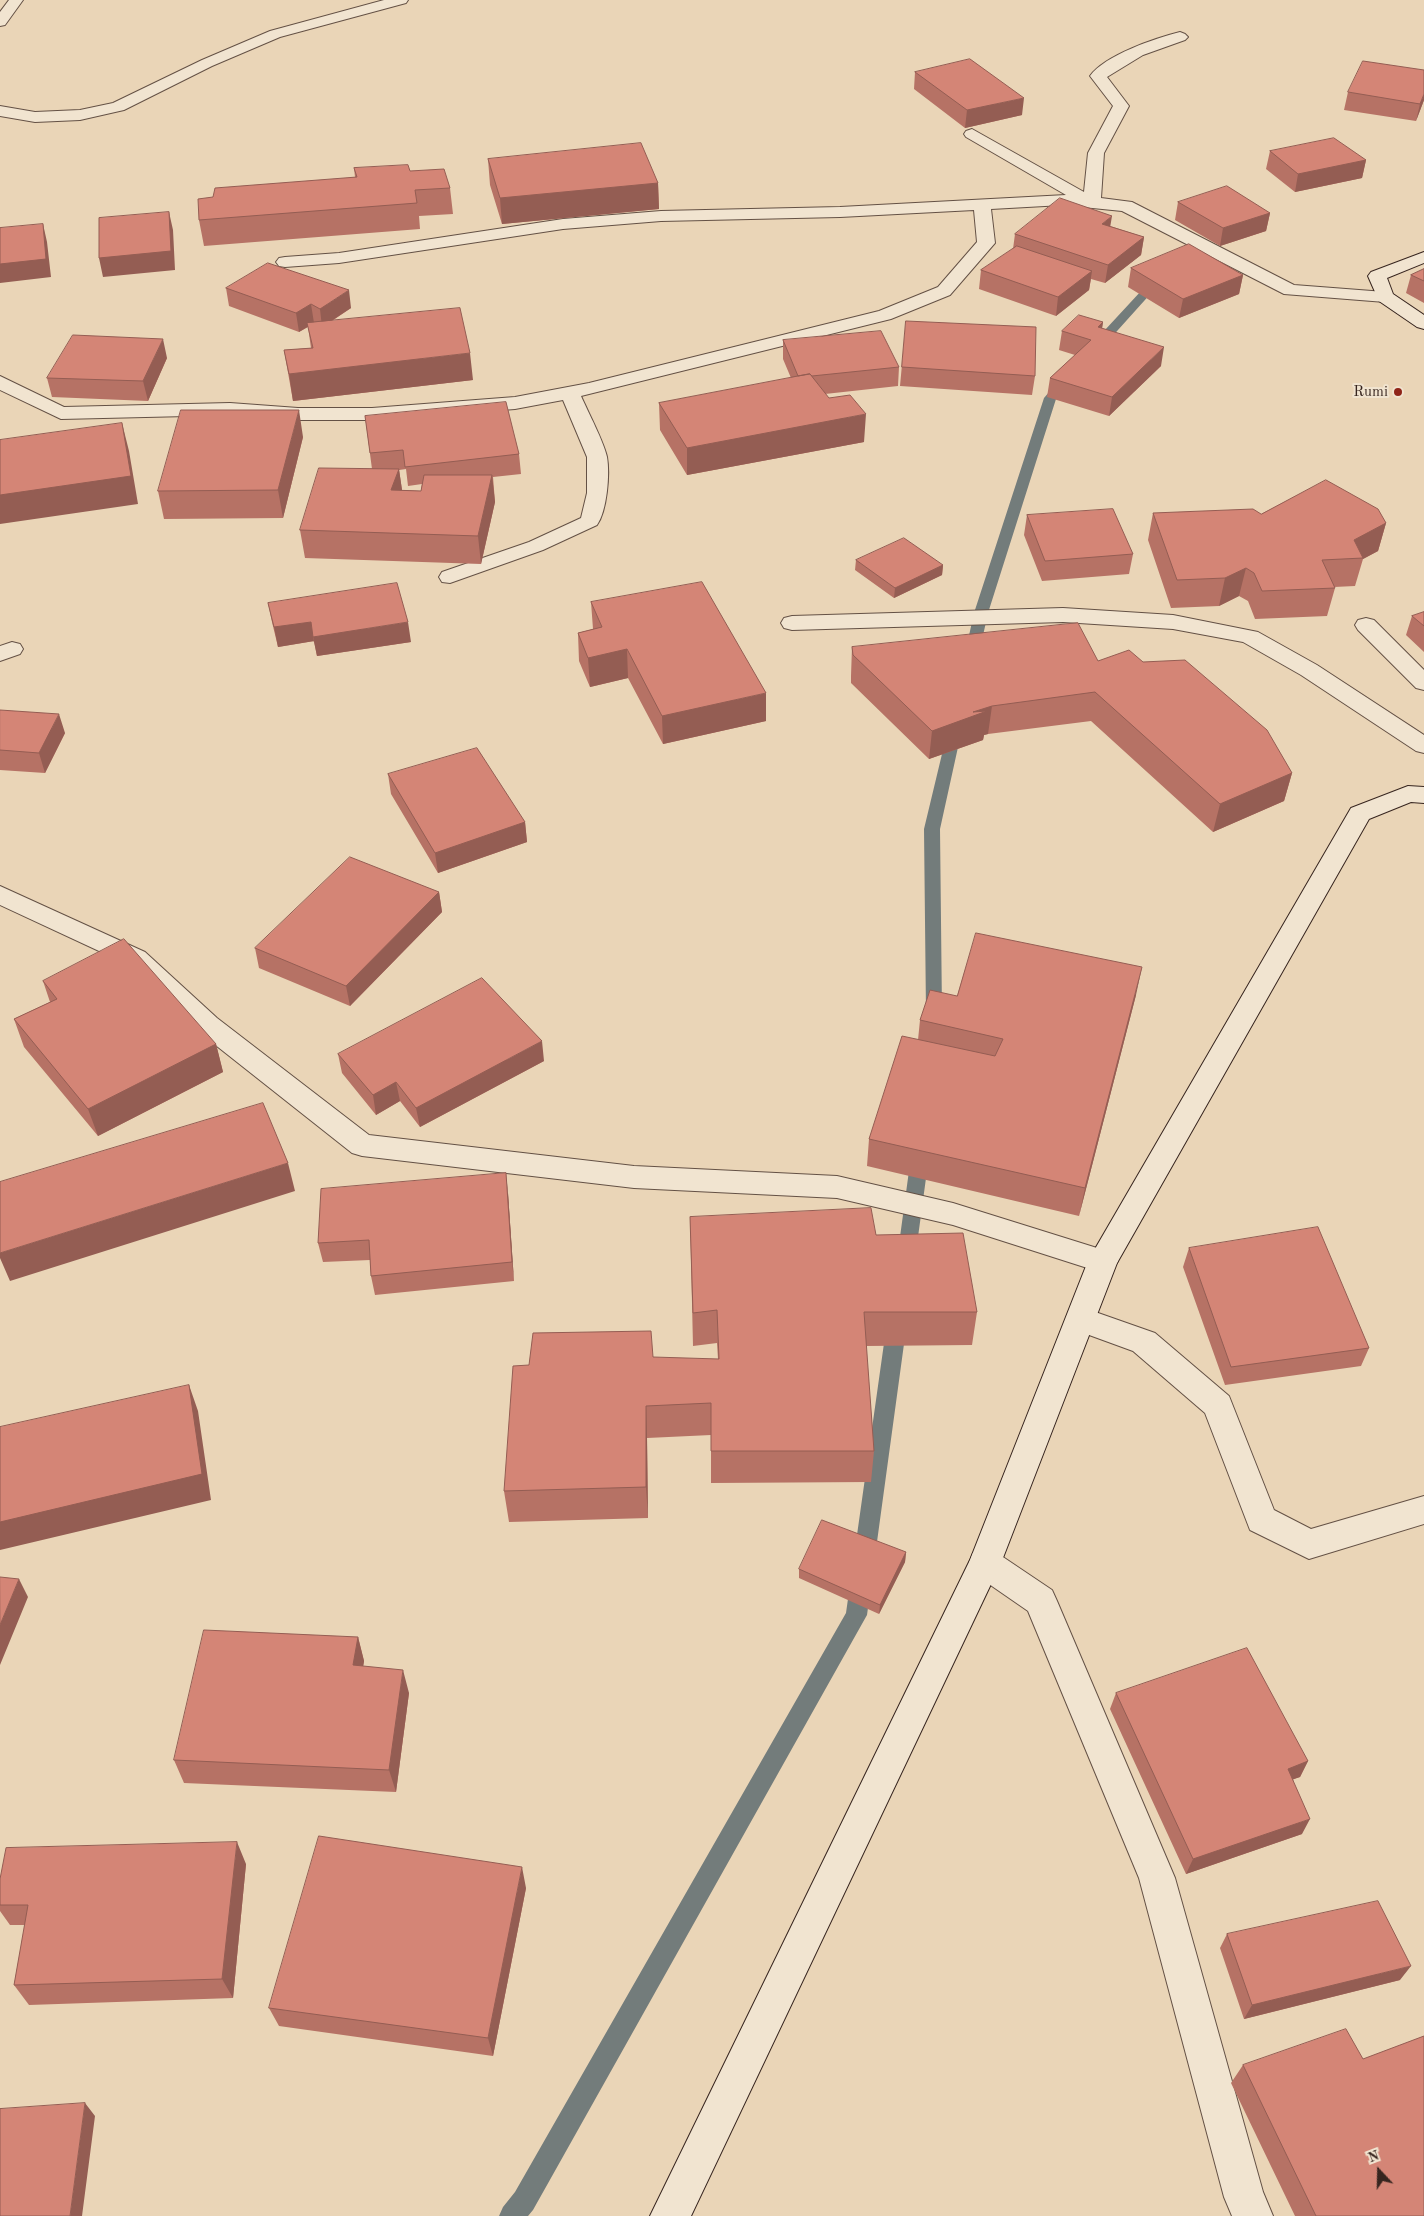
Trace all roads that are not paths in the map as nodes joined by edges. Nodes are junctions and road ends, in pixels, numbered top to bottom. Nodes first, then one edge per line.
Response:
1 (16, 0) edge
2 (401, 0) edge
3 (0, 22) edge
4 (1180, 37) dead end
5 (0, 111) edge
6 (972, 134) edge
7 (1092, 203) junction
8 (982, 204) junction
9 (1424, 258) edge
10 (285, 262) dead end
11 (1385, 297) junction
12 (1424, 323) edge
13 (0, 382) edge
14 (570, 393) junction
15 (450, 577) dead end
16 (792, 623) dead end
17 (1366, 625) dead end
18 (1424, 683) edge
19 (1424, 746) edge
20 (1424, 795) edge
21 (0, 896) edge
22 (1103, 1261) junction
23 (1081, 1319) junction
24 (1424, 1510) edge
25 (985, 1563) junction
26 (670, 2216) edge
27 (1253, 2216) edge

1 - 3 street
2 - 5 street
4 - 7 street
6 - 7 street
7 - 8 street
7 - 11 street
8 - 10 street
8 - 14 street
9 - 11 street
11 - 12 street
13 - 14 street
14 - 15 street
16 - 19 street
17 - 18 street
20 - 22 street
21 - 22 street
22 - 23 street
23 - 24 street
23 - 25 street
25 - 26 street
25 - 27 street

